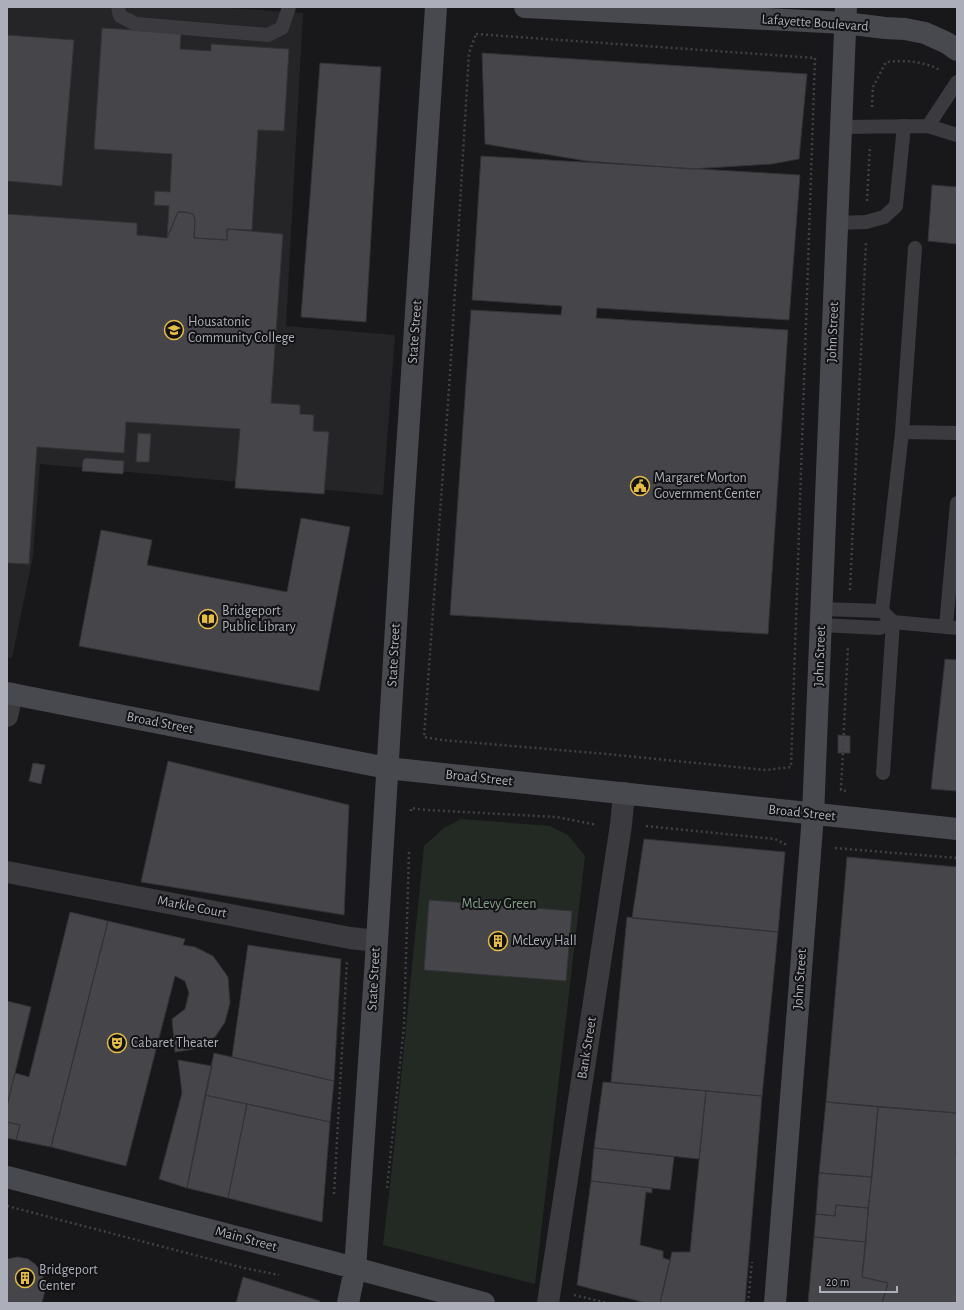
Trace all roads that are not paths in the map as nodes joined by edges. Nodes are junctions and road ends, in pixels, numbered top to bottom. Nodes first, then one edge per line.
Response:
1 (118, 7) edge
2 (290, 7) edge
3 (436, 7) edge
4 (525, 7) edge
5 (845, 15) edge
6 (957, 50) edge
7 (957, 82) edge
8 (904, 126) junction
9 (928, 126) junction
10 (841, 127) junction
11 (957, 135) edge
12 (837, 224) junction
13 (915, 248) dead end
14 (902, 432) junction
15 (957, 433) edge
16 (957, 503) edge
17 (882, 611) junction
18 (821, 617) junction
19 (893, 622) junction
20 (952, 627) edge
21 (10, 694) edge
22 (7, 716) edge
23 (387, 768) junction
24 (882, 773) dead end
25 (624, 793) junction
26 (814, 814) junction
27 (957, 829) edge
28 (7, 872) edge
29 (376, 941) junction
30 (7, 1177) edge
31 (355, 1269) junction
32 (348, 1303) edge
33 (484, 1303) edge
34 (548, 1303) edge
35 (775, 1303) edge

1 - 2 lane
3 - 23 street, State Street
4 - 5 street, Lafayette Boulevard
5 - 6 street, Lafayette Boulevard
5 - 10 street, John Street
7 - 9 lane
8 - 9 lane
8 - 10 lane
8 - 12 lane
9 - 11 lane
10 - 12 street, John Street
12 - 18 street, John Street
13 - 14 lane
14 - 15 lane
14 - 17 lane
16 - 20 lane
17 - 18 lane
17 - 19 lane
18 - 19 lane
18 - 26 street, John Street
19 - 20 lane
19 - 24 lane
21 - 22 street
21 - 23 street, Broad Street
23 - 25 street, Broad Street
23 - 29 street, State Street
25 - 26 street, Broad Street
25 - 34 street, Bank Street
26 - 27 street, Broad Street
26 - 35 street, John Street
28 - 29 street, Markle Court
29 - 31 street, State Street
30 - 31 street, Main Street
31 - 32 street, State Street
31 - 33 street, Main Street

